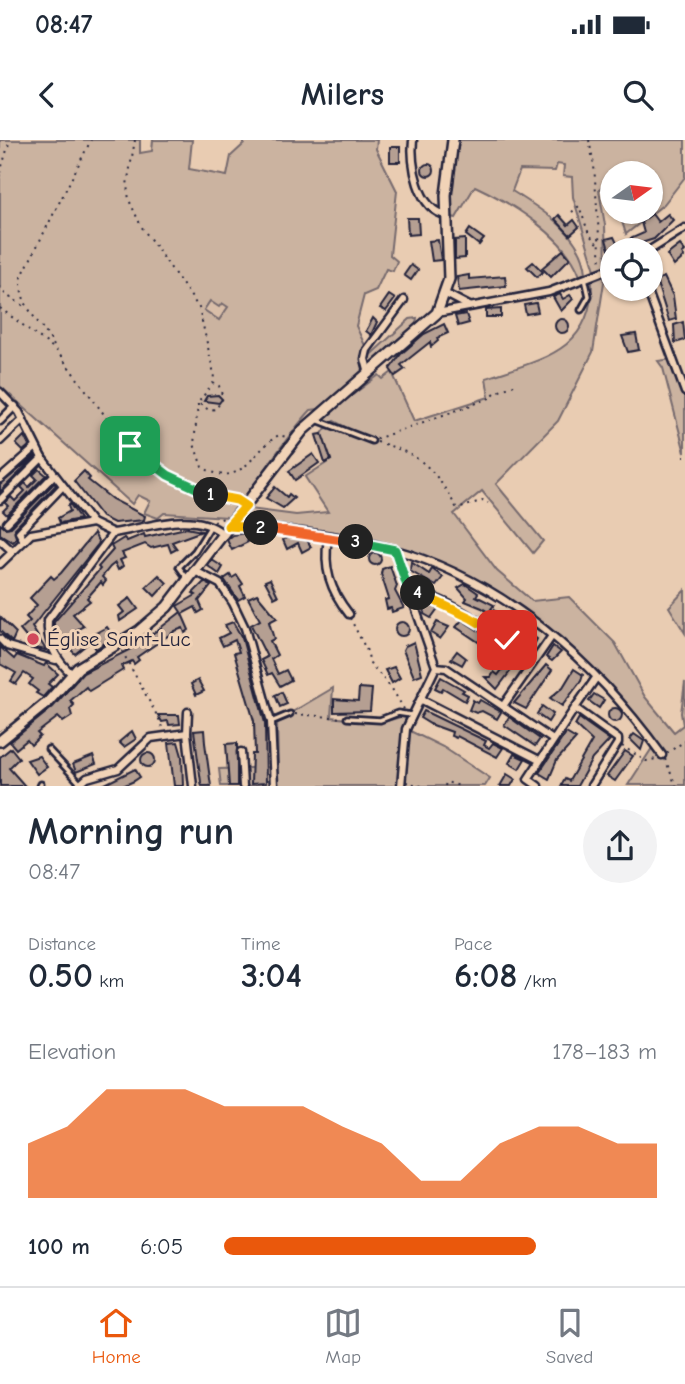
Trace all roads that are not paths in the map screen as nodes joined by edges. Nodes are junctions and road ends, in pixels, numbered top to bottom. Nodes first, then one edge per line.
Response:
1 (413, 140) edge
2 (453, 140) edge
3 (446, 215) junction
4 (685, 228) edge
5 (663, 242) edge
6 (600, 272) edge
7 (585, 278) junction
8 (446, 294) junction
9 (404, 300) dead end
10 (651, 301) edge
11 (468, 306) junction
12 (581, 310) dead end
13 (437, 313) junction
14 (369, 374) junction
15 (684, 390) edge
16 (1, 394) edge
17 (15, 406) junction
18 (23, 419) junction
19 (315, 419) junction
20 (0, 421) edge
21 (372, 441) road end
22 (0, 442) edge
23 (35, 447) junction
24 (41, 458) junction
25 (54, 475) junction
26 (0, 480) edge
27 (63, 486) junction
28 (0, 500) edge
29 (7, 523) dead end
30 (92, 523) junction
31 (211, 525) junction
32 (225, 530) junction
33 (113, 533) junction
34 (328, 538) junction
35 (23, 539) junction
36 (0, 540) edge
37 (395, 550) junction
38 (11, 551) junction
39 (0, 564) edge
40 (195, 571) junction
41 (189, 581) junction
42 (410, 595) junction
43 (349, 614) road end
44 (552, 636) junction
45 (0, 639) edge
46 (56, 660) junction
47 (532, 663) junction
48 (436, 667) junction
49 (72, 674) junction
50 (596, 678) junction
51 (422, 700) junction
52 (503, 706) junction
53 (575, 708) junction
54 (188, 712) dead end
55 (290, 714) road end
56 (409, 714) junction
57 (347, 718) road end
58 (271, 722) junction
59 (187, 733) junction
60 (3, 735) edge
61 (552, 740) junction
62 (48, 749) dead end
63 (241, 752) dead end
64 (662, 755) road end
65 (539, 760) junction
66 (528, 779) junction
67 (79, 784) edge
68 (401, 784) edge
69 (193, 786) edge
70 (243, 786) edge
71 (274, 786) edge
72 (523, 786) edge
73 (538, 786) edge
74 (591, 786) edge

1 - 3 street
2 - 3 main road
3 - 8 main road
4 - 5 street
6 - 7 street
7 - 11 street
7 - 12 lane
8 - 11 street
8 - 13 main road
9 - 14 street
10 - 15 street
11 - 13 street
13 - 14 main road
14 - 19 main road
16 - 17 street
17 - 18 street
17 - 20 street
18 - 22 street
18 - 23 street
19 - 21 lane
19 - 32 main road
23 - 24 street
23 - 26 street
24 - 25 street
24 - 28 street
25 - 27 street
25 - 29 street
27 - 30 street
27 - 35 street
30 - 33 street
30 - 35 street
31 - 32 street
31 - 33 street
31 - 41 lane
32 - 34 street
32 - 40 main road
33 - 46 street
34 - 37 street
34 - 43 street
35 - 38 street
36 - 38 street
37 - 42 street
37 - 44 street
38 - 39 street
40 - 41 main road
40 - 58 street
41 - 49 main road
42 - 47 street
42 - 48 street
44 - 47 street
44 - 50 street
45 - 46 street
46 - 49 street
47 - 52 street
48 - 51 street
48 - 52 street
49 - 60 main road
50 - 53 street
50 - 64 street
51 - 56 street
51 - 65 street
52 - 61 street
53 - 61 street
53 - 74 street
54 - 59 street
55 - 58 lane
56 - 57 lane
56 - 68 street
58 - 71 street
59 - 67 street
59 - 69 street
61 - 65 street
62 - 67 lane
63 - 70 street
65 - 66 street
66 - 72 street
66 - 73 street

